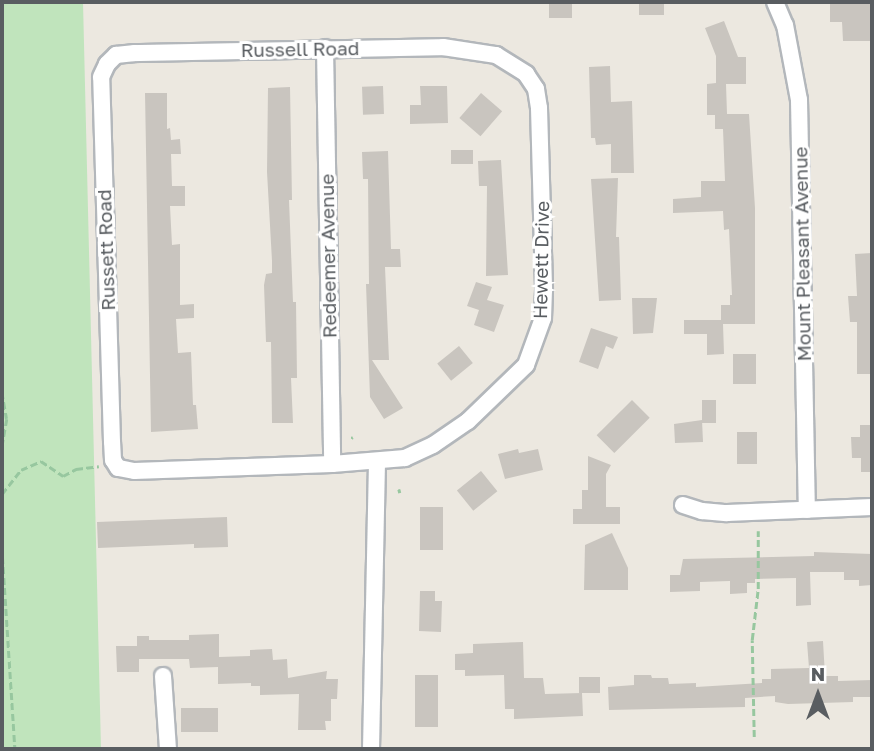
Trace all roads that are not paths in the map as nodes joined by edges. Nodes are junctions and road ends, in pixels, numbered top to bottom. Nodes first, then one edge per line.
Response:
1 (775, 2) edge
2 (325, 48) junction
3 (465, 48) joint
4 (135, 53) joint
5 (377, 463) junction
6 (332, 464) junction
7 (116, 465) joint
8 (683, 505) dead end
9 (872, 507) edge
10 (807, 510) junction
11 (163, 676) dead end
12 (168, 749) edge
13 (371, 749) edge

1 - 10 street, Mount Pleasant Avenue
2 - 3 street, Russell Road
2 - 4 street, Russell Road
2 - 6 street, Redeemer Avenue
3 - 5 street, Hewett Drive
4 - 7 street, Russett Road
5 - 6 street, Hewett Drive
5 - 13 street
6 - 7 street, Hewett Drive
8 - 10 street
9 - 10 street
11 - 12 street

